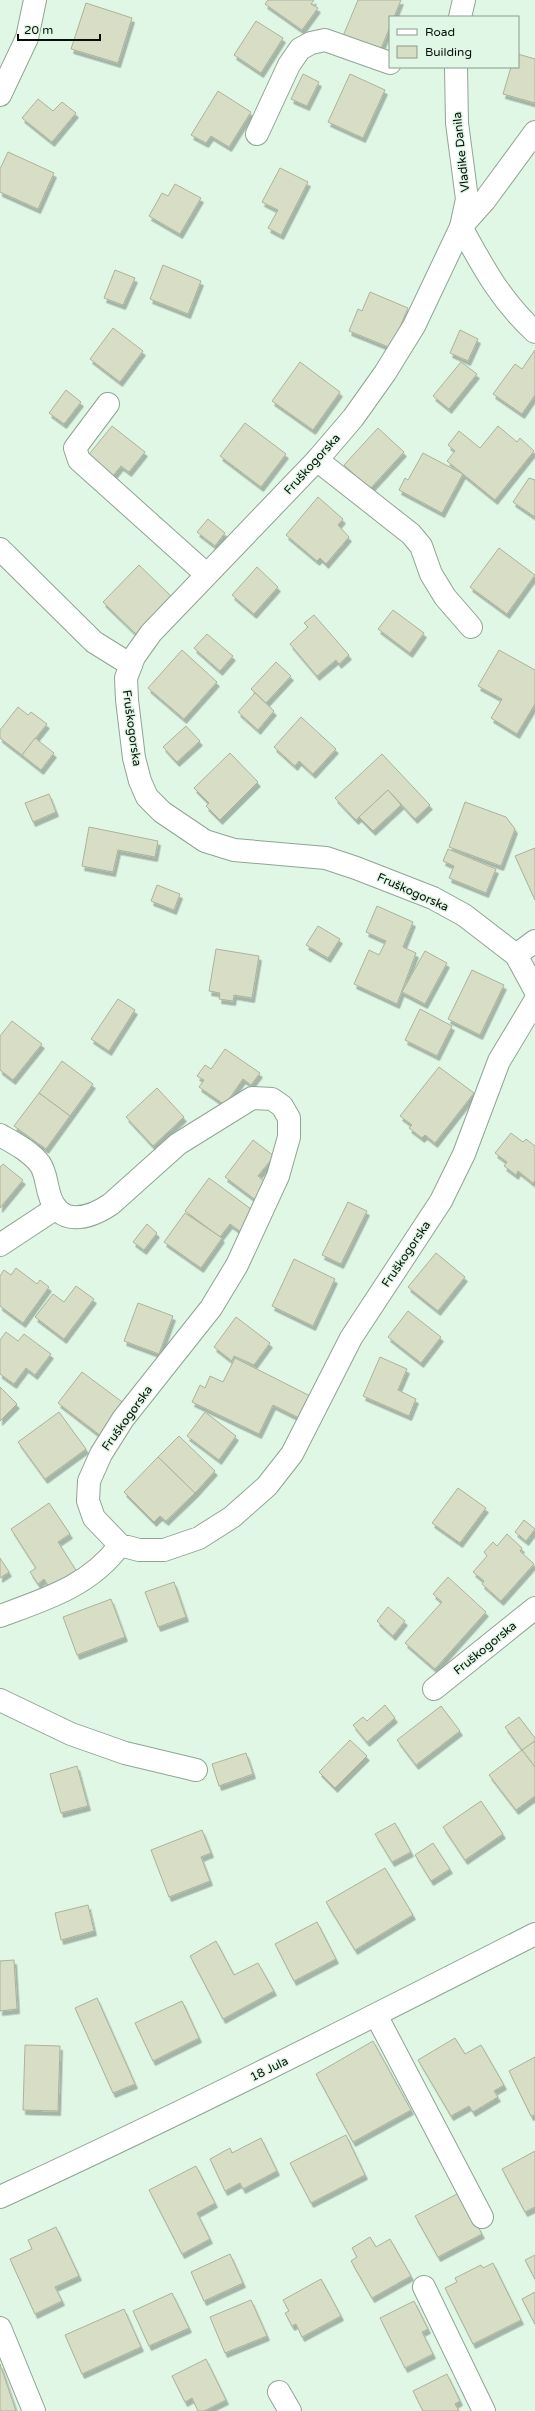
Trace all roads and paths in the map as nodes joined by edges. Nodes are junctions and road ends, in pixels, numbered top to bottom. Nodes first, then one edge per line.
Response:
1 (35, 0) edge
2 (464, 0) edge
3 (460, 16) edge
4 (389, 63) edge
5 (456, 68) edge
6 (0, 95) edge
7 (535, 132) edge
8 (257, 134) dead end
9 (461, 227) junction
10 (535, 332) edge
11 (108, 404) dead end
12 (317, 460) junction
13 (0, 549) edge
14 (206, 574) junction
15 (471, 627) dead end
16 (130, 665) junction
17 (535, 941) edge
18 (516, 955) junction
19 (535, 990) edge
20 (535, 1001) edge
21 (0, 1135) edge
22 (56, 1208) junction
23 (0, 1245) edge
24 (120, 1545) junction
25 (535, 1608) edge
26 (0, 1616) edge
27 (434, 1688) dead end
28 (0, 1700) edge
29 (196, 1770) dead end
30 (535, 1934) edge
31 (376, 2015) junction
32 (0, 2197) edge
33 (482, 2217) dead end
34 (424, 2287) dead end
35 (0, 2328) edge
36 (279, 2392) dead end
37 (34, 2411) edge
38 (290, 2411) edge
39 (484, 2411) edge

1 - 6 street
2 - 3 street
4 - 8 street
5 - 9 street, Vladike Danila
7 - 9 street
9 - 10 street
9 - 12 street, Fruškogorska
11 - 14 street
12 - 14 street, Fruškogorska
12 - 15 street
13 - 16 street
14 - 16 street, Fruškogorska
16 - 18 street, Fruškogorska
17 - 18 street
18 - 19 street, Fruškogorska
20 - 24 street, Fruškogorska
21 - 22 street
22 - 23 street
22 - 24 street, Fruškogorska
24 - 26 street
25 - 27 street, Fruškogorska
28 - 29 street
30 - 31 street, 18 Jula
31 - 32 street, 18 Jula
31 - 33 street
34 - 39 street
35 - 37 street
36 - 38 street

